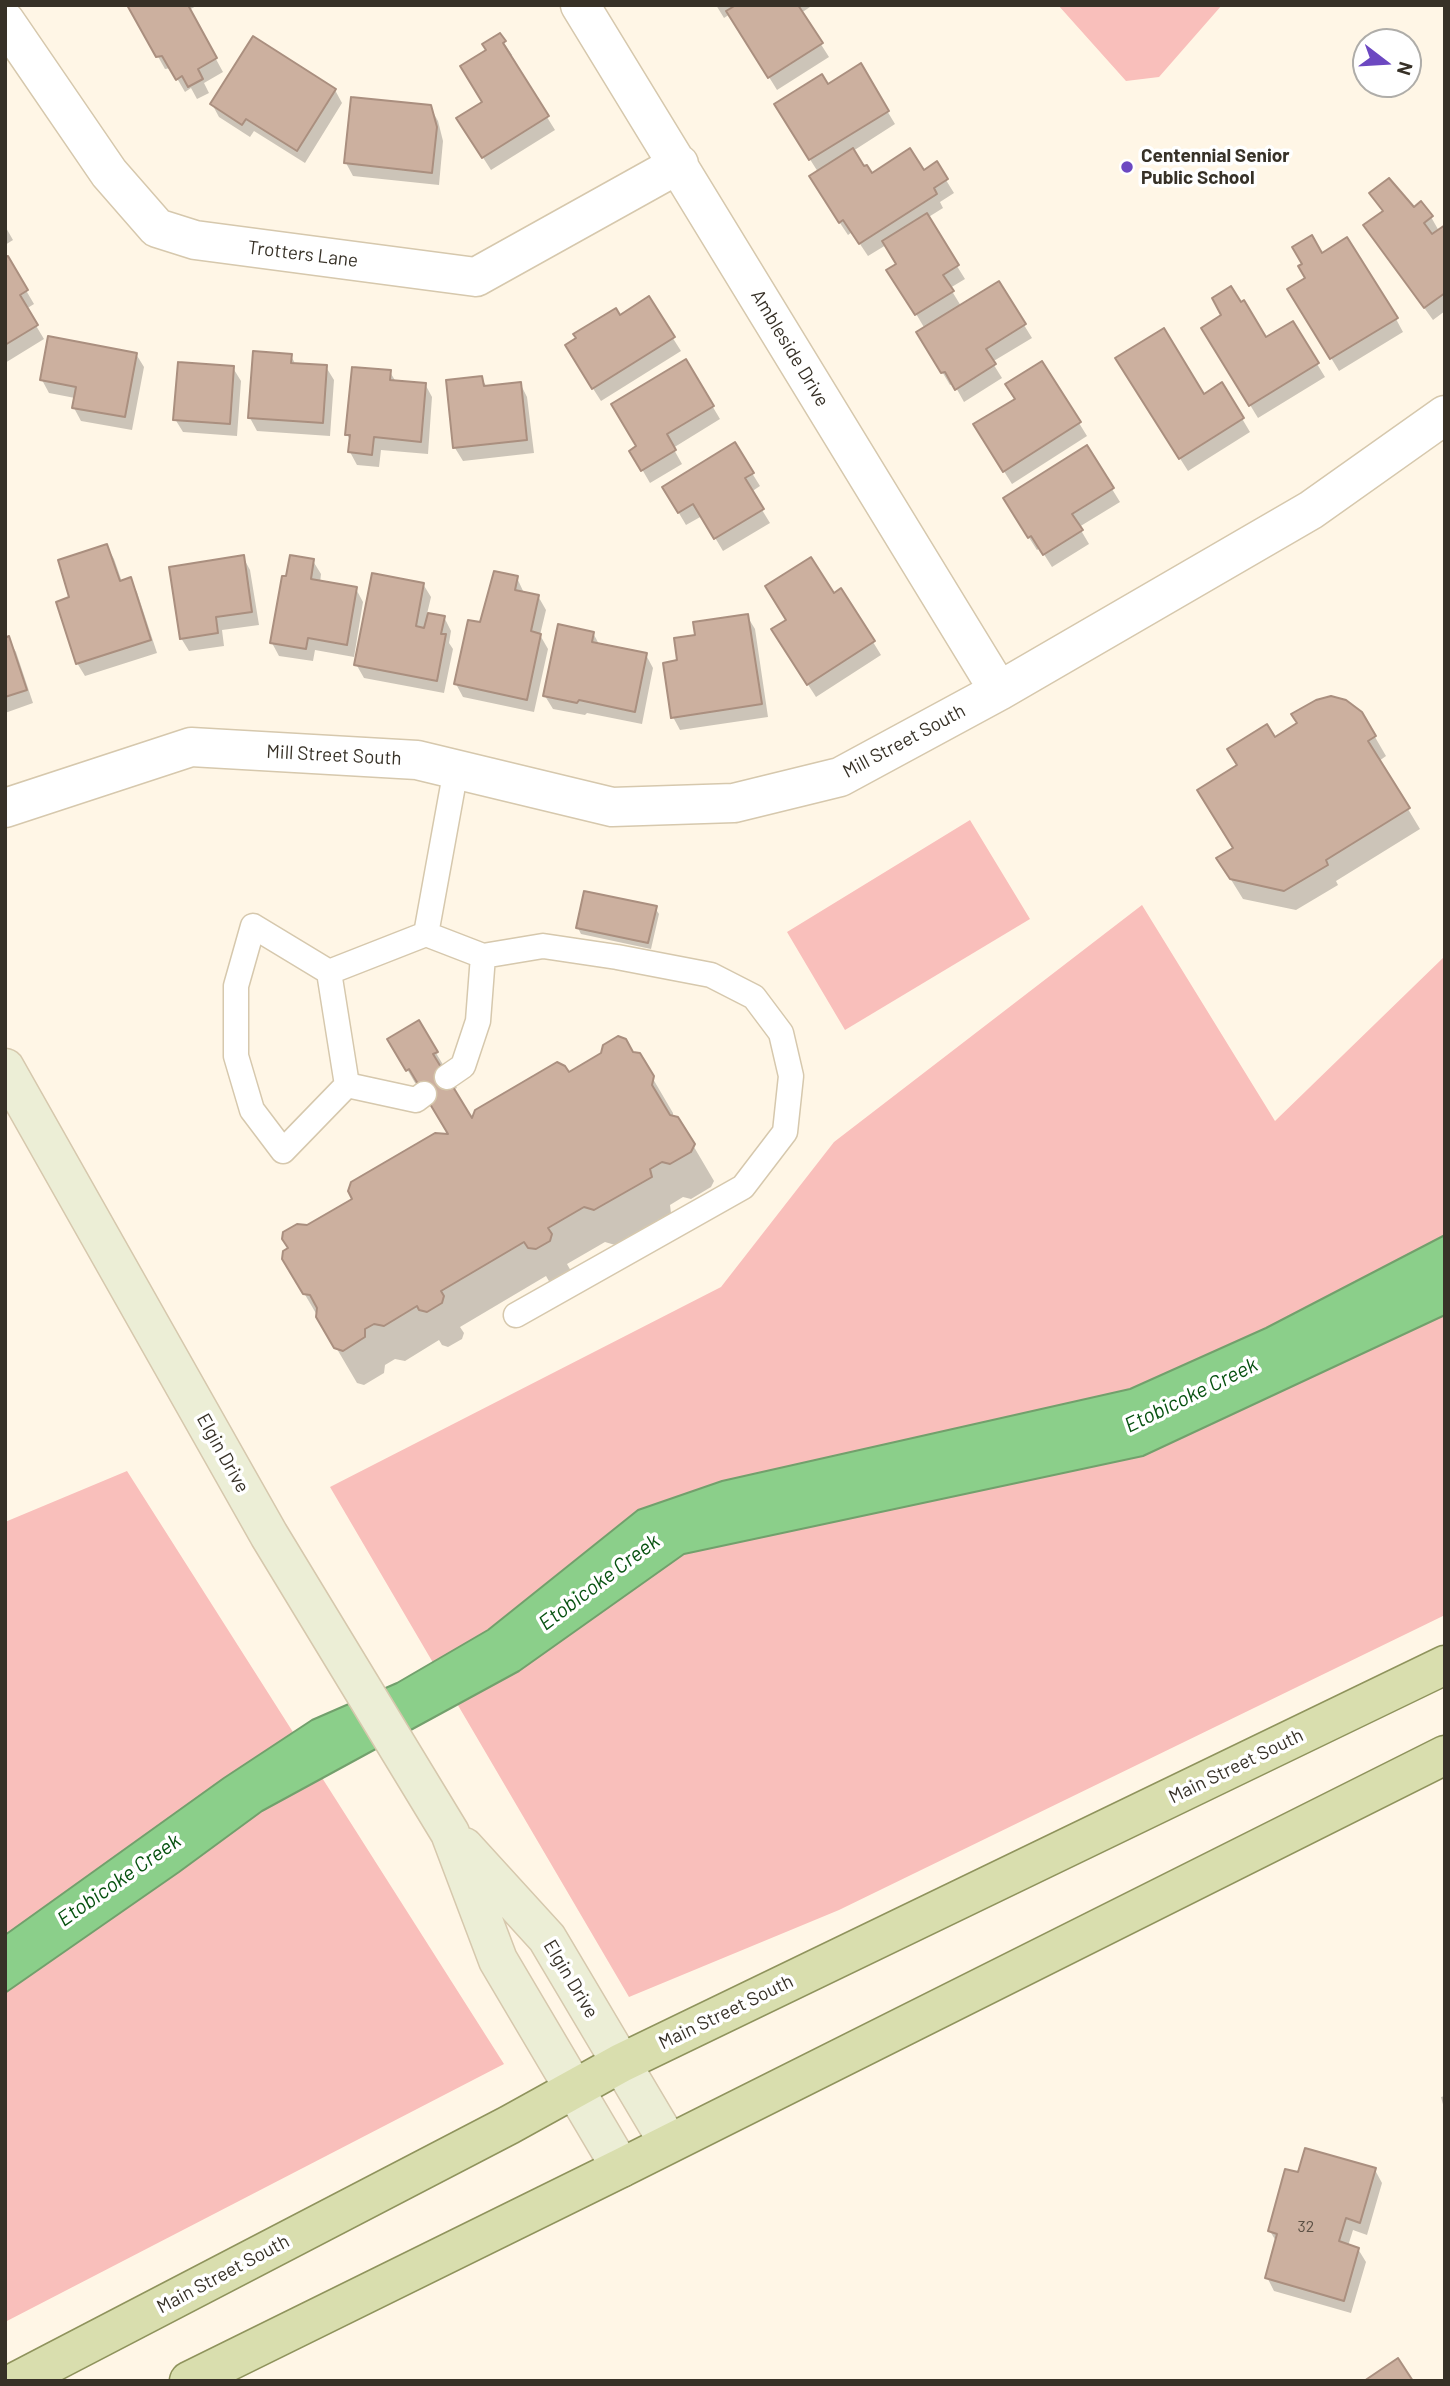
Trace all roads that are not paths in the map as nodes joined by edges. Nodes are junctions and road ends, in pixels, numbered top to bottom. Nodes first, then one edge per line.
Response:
1 (580, 5) edge
2 (5, 21) edge
3 (679, 164) junction
4 (1445, 415) edge
5 (999, 691) junction
6 (456, 769) junction
7 (5, 808) edge
8 (426, 934) junction
9 (483, 956) junction
10 (329, 972) junction
11 (5, 1068) edge
12 (447, 1077) dead end
13 (347, 1085) junction
14 (424, 1094) dead end
15 (516, 1315) dead end
16 (1445, 1665) edge
17 (1445, 1755) edge
18 (450, 1833) junction
19 (621, 2063) junction
20 (573, 2090) junction
21 (668, 2142) junction
22 (621, 2168) junction
23 (17, 2381) edge
24 (189, 2381) edge

1 - 3 street, Ambleside Drive
2 - 3 street, Trotters Lane
3 - 5 street, Ambleside Drive
4 - 5 street, Mill Street South
5 - 6 street, Mill Street South
6 - 7 street, Mill Street South
6 - 8 lane
8 - 9 lane
8 - 10 lane
9 - 12 lane
9 - 15 lane
10 - 13 lane
10 - 13 lane
11 - 18 street, Elgin Drive
13 - 14 lane
16 - 19 main road, Main Street South
17 - 21 main road
18 - 19 street, Elgin Drive
18 - 20 street, Elgin Drive
19 - 20 main road, Main Street South
19 - 21 street, Elgin Drive
20 - 22 street, Elgin Drive
20 - 23 main road, Main Street South
21 - 22 main road
22 - 24 main road

